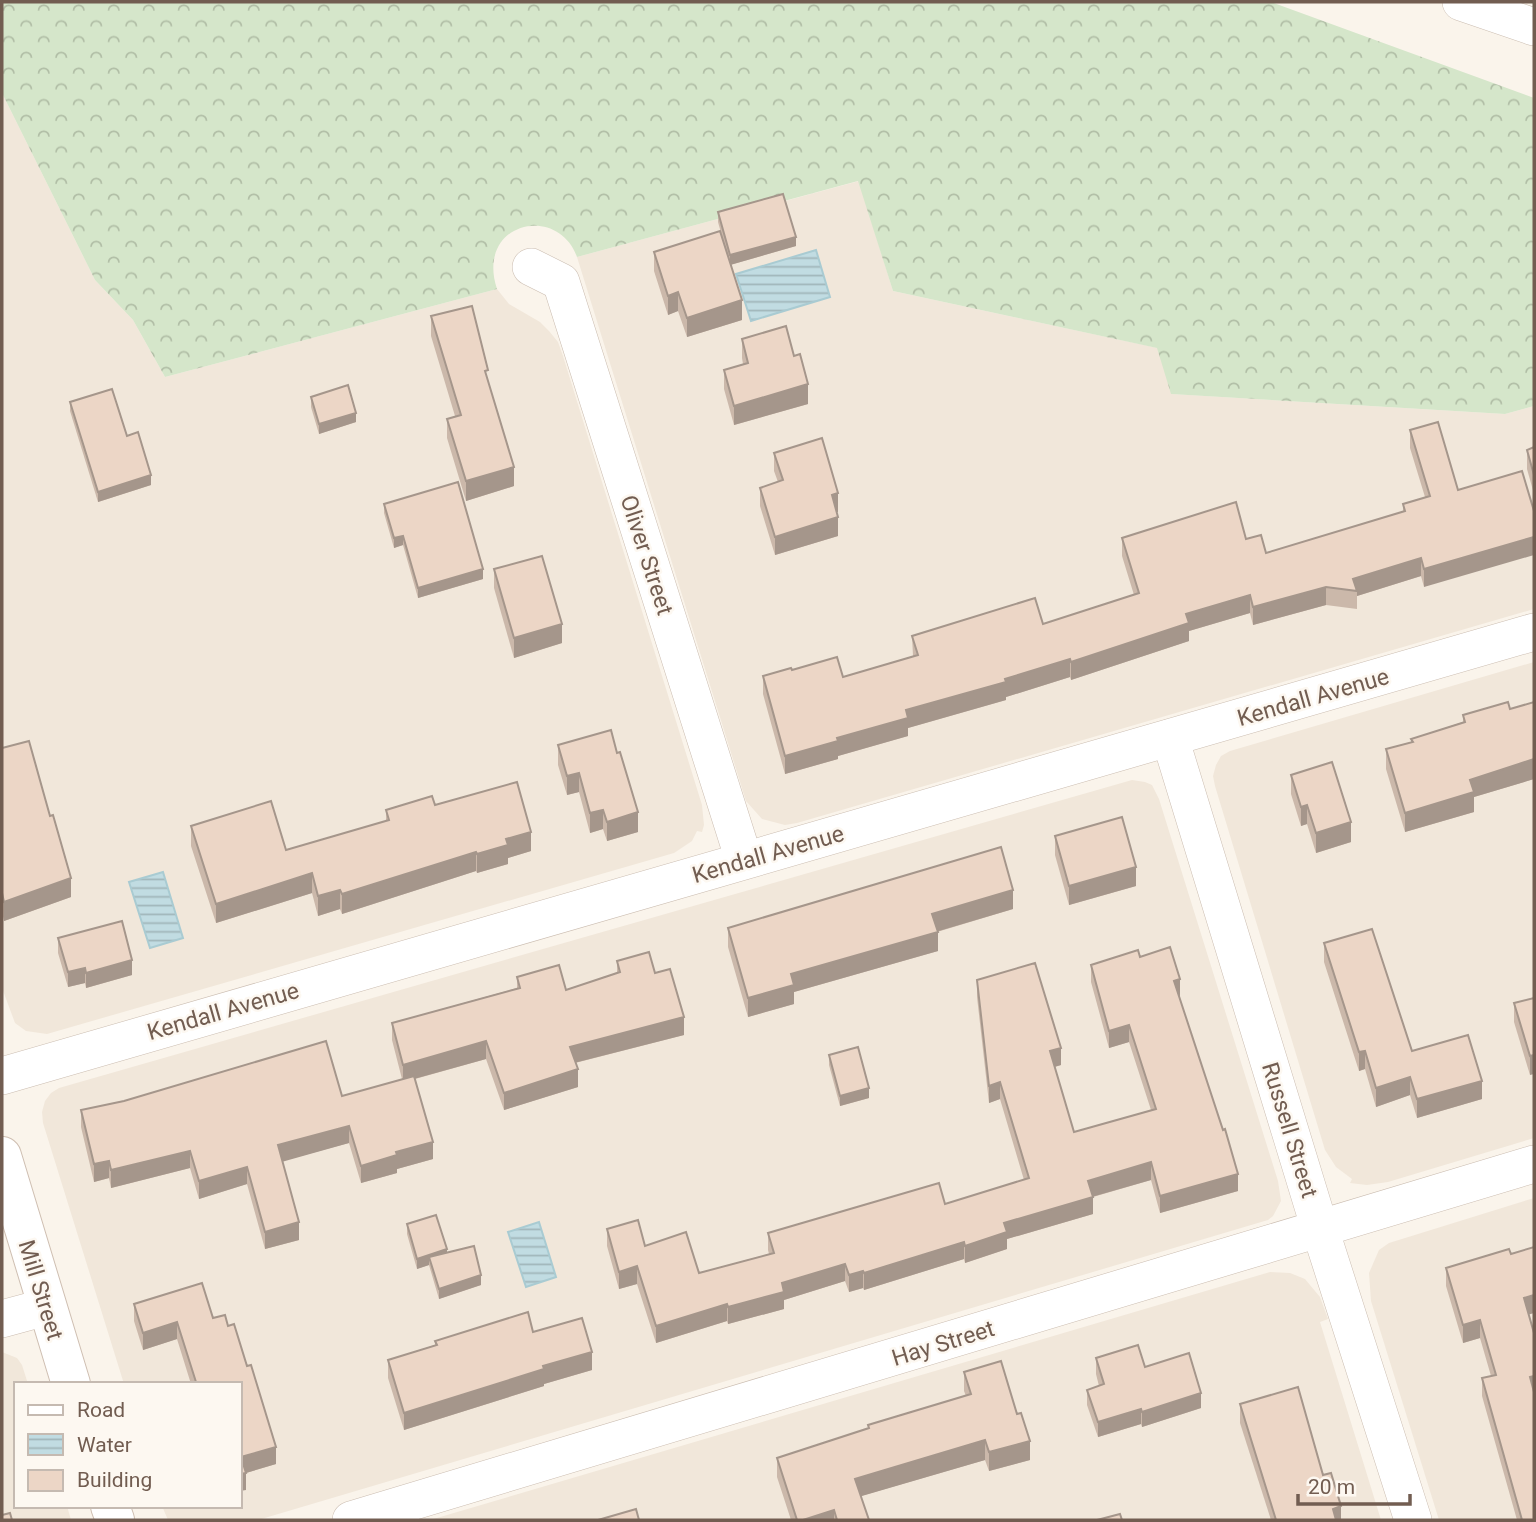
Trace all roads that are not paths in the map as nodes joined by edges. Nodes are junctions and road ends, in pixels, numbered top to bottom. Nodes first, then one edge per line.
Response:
1 (1461, 2) edge
2 (1534, 27) edge
3 (531, 267) dead end
4 (1534, 632) edge
5 (1170, 738) junction
6 (744, 860) junction
7 (2, 1076) edge
8 (2, 1156) edge
9 (1534, 1164) edge
10 (1320, 1230) junction
11 (46, 1307) junction
12 (2, 1318) edge
13 (70, 1382) edge
14 (351, 1520) edge
15 (1413, 1520) edge

1 - 2 street
3 - 6 street, Oliver Street
4 - 5 street, Kendall Avenue
5 - 6 street, Kendall Avenue
5 - 10 street, Russell Street
6 - 7 street, Kendall Avenue
8 - 11 main road, Mill Street
9 - 10 street, Hay Street
10 - 14 street, Hay Street
10 - 15 street, Russell Street
11 - 12 street
11 - 13 main road, Mill Street

